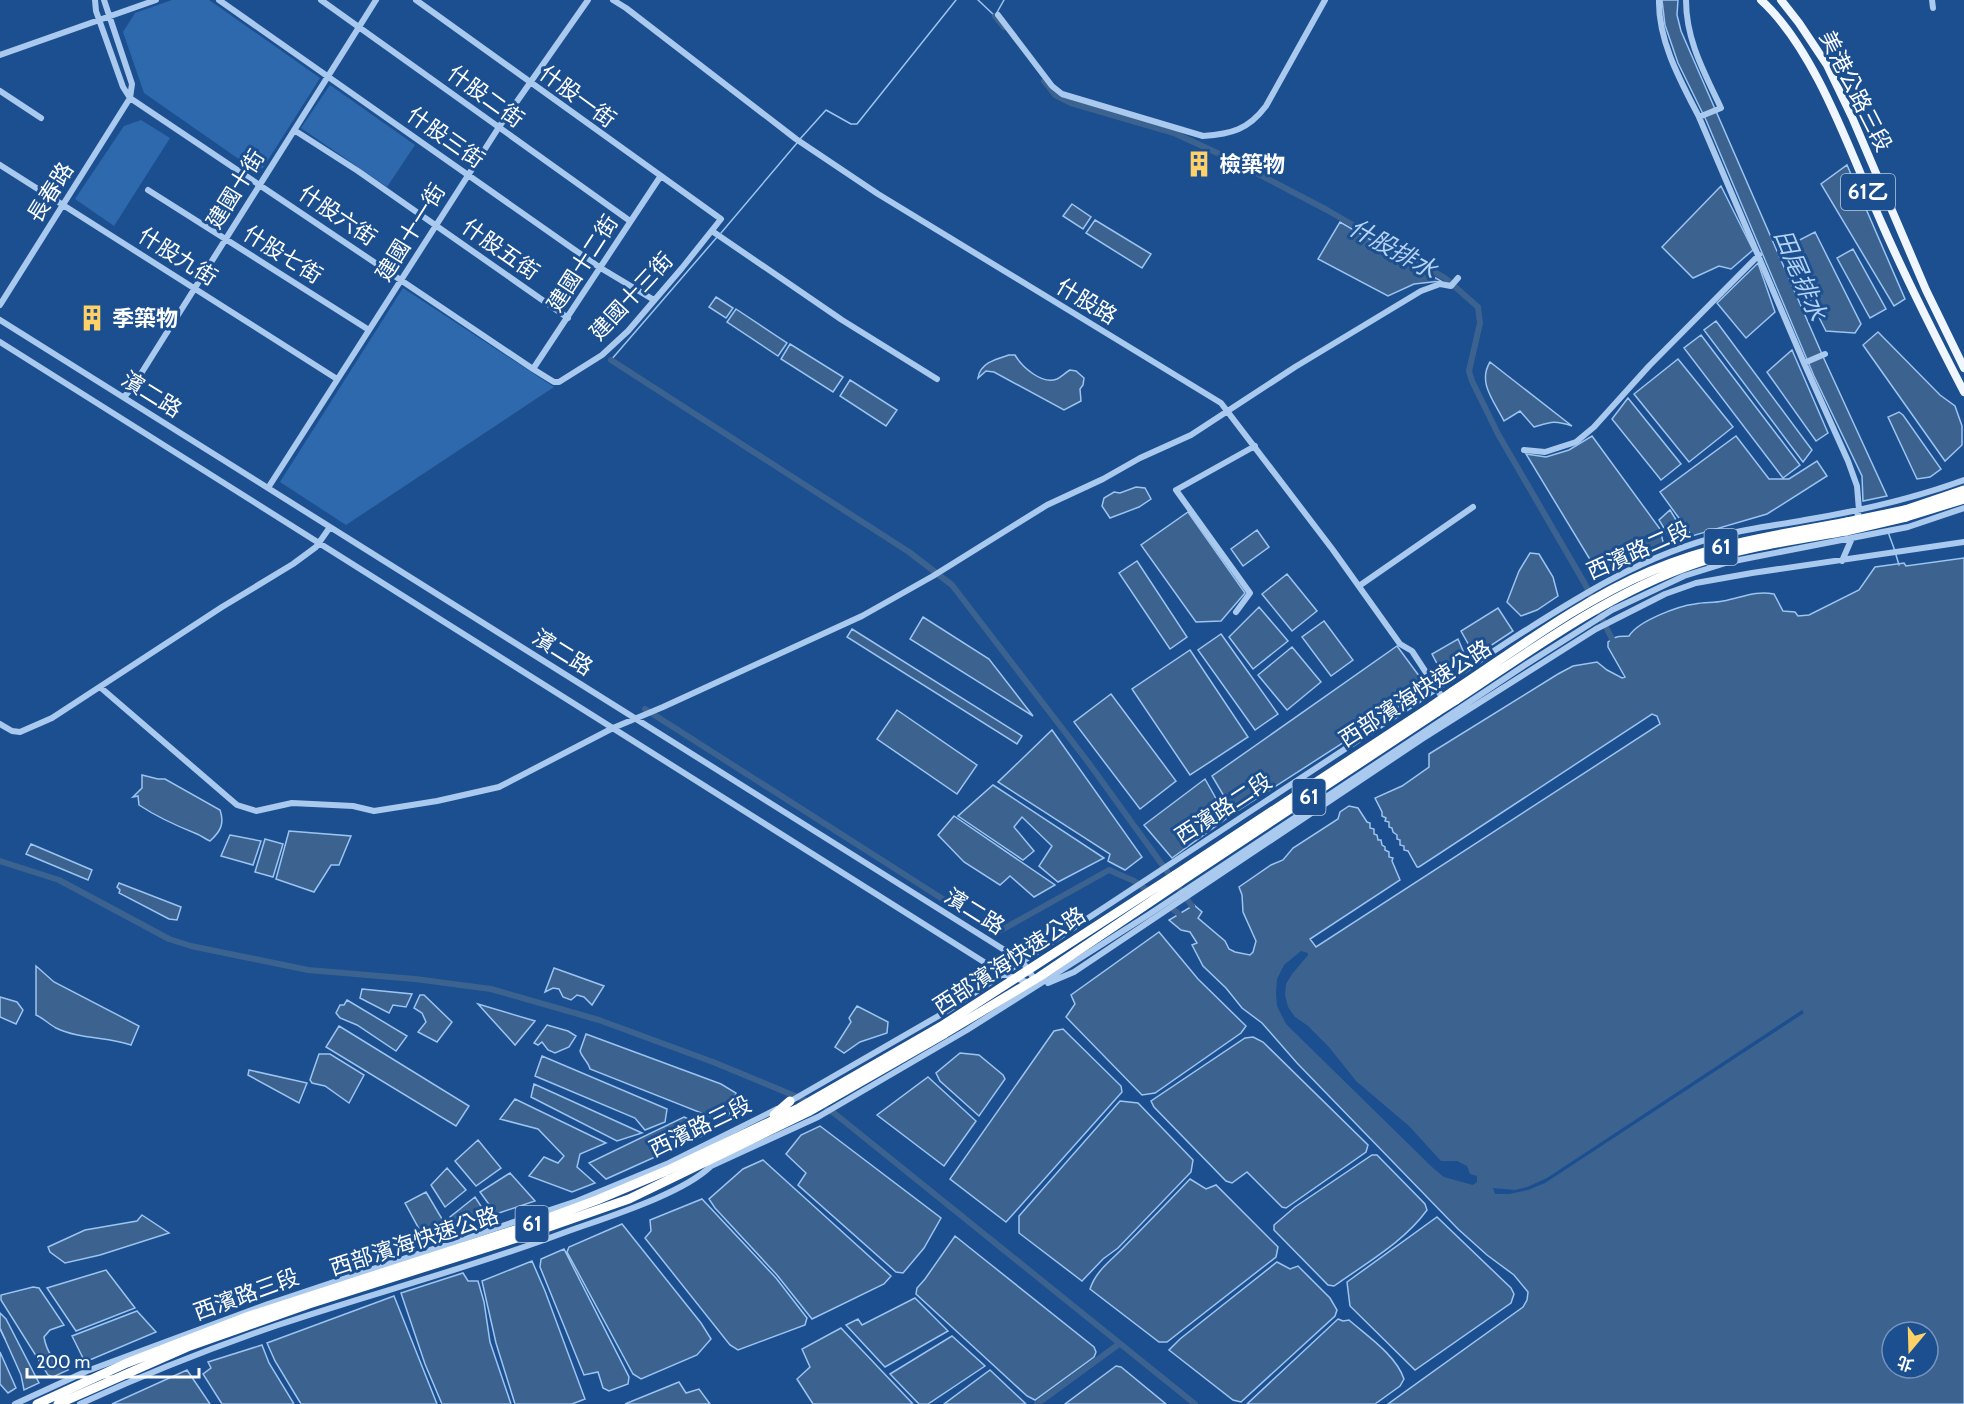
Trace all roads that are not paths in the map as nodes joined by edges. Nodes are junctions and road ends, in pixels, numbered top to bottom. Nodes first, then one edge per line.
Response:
1 (95, 0) edge
2 (104, 0) edge
3 (156, 0) edge
4 (219, 0) edge
5 (321, 0) edge
6 (376, 0) edge
7 (416, 0) edge
8 (588, 0) edge
9 (613, 0) edge
10 (1325, 0) edge
11 (1659, 0) edge
12 (1686, 0) edge
13 (1761, 0) edge
14 (1781, 0) edge
15 (1932, 0) edge
16 (1933, 8) dead end
17 (998, 15) dead end
18 (110, 16) junction
19 (100, 19) junction
20 (358, 27) junction
21 (0, 55) edge
22 (328, 75) junction
23 (530, 83) junction
24 (0, 91) edge
25 (130, 98) junction
26 (1699, 117) junction
27 (41, 118) dead end
28 (499, 127) junction
29 (294, 130) junction
30 (0, 165) edge
31 (468, 175) junction
32 (660, 177) junction
33 (259, 184) junction
34 (148, 190) dead end
35 (63, 205) junction
36 (721, 219) joint
37 (630, 221) junction
38 (437, 226) junction
39 (712, 231) junction
40 (225, 239) junction
41 (1760, 255) junction
42 (600, 267) junction
43 (1458, 278) dead end
44 (402, 279) junction
45 (194, 287) junction
46 (654, 300) junction
47 (0, 304) edge
48 (568, 318) junction
49 (0, 320) edge
50 (369, 330) junction
51 (0, 342) edge
52 (1825, 354) dead end
53 (1804, 363) junction
54 (1964, 368) edge
55 (533, 369) junction
56 (337, 379) junction
57 (937, 379) dead end
58 (554, 382) joint
59 (1964, 392) edge
60 (124, 398) junction
61 (1226, 411) junction
62 (1254, 446) junction
63 (1524, 450) dead end
64 (1964, 480) edge
65 (268, 488) junction
66 (1964, 490) edge
67 (1964, 499) edge
68 (1473, 507) dead end
69 (1964, 508) edge
70 (1859, 510) junction
71 (1905, 514) junction
72 (330, 527) junction
73 (1848, 530) junction
74 (1964, 542) edge
75 (319, 543) junction
76 (1842, 561) junction
77 (1359, 586) junction
78 (1604, 599) junction
79 (1583, 610) junction
80 (1236, 612) dead end
81 (100, 687) junction
82 (1436, 690) junction
83 (1455, 715) junction
84 (635, 718) junction
85 (0, 724) edge
86 (613, 728) junction
87 (1183, 885) junction
88 (1022, 962) junction
89 (1003, 974) junction
90 (1039, 986) junction
91 (824, 1093) junction
92 (790, 1101) junction
93 (803, 1110) junction
94 (711, 1167) junction
95 (666, 1171) junction
96 (629, 1199) junction
97 (18, 1403) edge
98 (38, 1403) edge
99 (58, 1404) edge
100 (80, 1404) edge

1 - 19 street
2 - 18 street
3 - 18 street
4 - 22 street, 什股三街
5 - 20 street, 什股二街
6 - 20 street, 建國十街
7 - 23 street, 什股一街
8 - 23 street, 建國十一街
9 - 61 street, 什股路
10 - 17 street
11 - 26 street
12 - 26 street
13 - 59 main road, 美港公路三段 / 61乙
14 - 54 main road, 美港公路三段 / 61乙
15 - 16 street
18 - 19 street
18 - 25 street
19 - 21 street
19 - 25 street
20 - 22 street, 建國十街
20 - 28 street, 什股二街
22 - 29 street, 建國十街
22 - 31 street, 什股三街
23 - 28 street, 建國十一街
23 - 32 street, 什股一街
24 - 27 street
25 - 33 street, 什股六街
25 - 35 street, 長春路
26 - 41 street
28 - 31 street, 建國十一街
28 - 37 street, 什股二街
29 - 33 street, 建國十街
29 - 38 street, 什股五街
30 - 35 street, 什股九街
31 - 38 street, 建國十一街
31 - 42 street, 什股三街
32 - 36 street, 什股一街
32 - 37 street, 建國十二街
33 - 40 street, 建國十街
33 - 44 street, 什股六街
34 - 40 street, 什股七街
35 - 45 street, 什股九街
35 - 47 street, 長春路
36 - 39 street, 建國十三街
37 - 42 street, 建國十二街
38 - 44 street, 建國十一街
38 - 48 street, 什股五街
39 - 46 street, 建國十三街
39 - 57 street
40 - 45 street, 建國十街
40 - 50 street, 什股七街
41 - 53 street
41 - 63 street
42 - 46 street, 什股三街
42 - 48 street, 建國十二街
43 - 61 street
44 - 50 street, 建國十一街
44 - 55 street, 什股六街
45 - 56 street, 什股九街
45 - 60 street, 建國十街
46 - 58 street, 建國十三街
48 - 55 street, 建國十二街
49 - 60 street, 濱二路
50 - 56 street, 建國十一街
51 - 75 street, 濱二路
52 - 53 street
53 - 70 street
55 - 58 street, 什股六街
56 - 65 street, 建國十一街
60 - 65 street, 濱二路
61 - 62 street, 什股路
61 - 84 street
62 - 77 street, 什股路
62 - 80 street
64 - 71 street, 西濱路二段
65 - 72 street, 濱二路
66 - 71 highway, 西部濱海快速公路 / 61
67 - 71 highway, 西部濱海快速公路 / 61
68 - 77 street
69 - 71 street, 西濱路二段
70 - 71 street, 西濱路二段
70 - 73 street
70 - 78 street, 西濱路二段
71 - 73 highway, 西部濱海快速公路 / 61, bridge
72 - 75 street
72 - 84 street, 濱二路
73 - 76 street
73 - 78 highway, 西部濱海快速公路 / 61
74 - 76 street
75 - 81 street
75 - 86 street, 濱二路
76 - 83 street
77 - 82 street, 什股路
78 - 79 highway, 西部濱海快速公路 / 61
78 - 79 street, 西濱路二段
79 - 82 street, 西濱路二段
79 - 83 street, 西濱路二段
79 - 87 highway, 西部濱海快速公路 / 61, bridge
81 - 85 street
81 - 86 street
82 - 83 street, 什股路
82 - 88 street, 西濱路二段
83 - 87 street
84 - 86 street
84 - 88 street, 濱二路
86 - 89 street, 濱二路
87 - 90 street
87 - 91 highway, 西部濱海快速公路 / 61, bridge
88 - 89 street, 西濱路二段
88 - 90 street, 濱二路
89 - 90 street, 濱二路
89 - 91 street, 西濱路二段
90 - 94 street, 西濱路三段
91 - 92 street, 西濱路三段
91 - 93 highway, 西部濱海快速公路 / 61
92 - 95 highway
92 - 97 street, 西濱路三段
93 - 95 highway, 西部濱海快速公路 / 61
93 - 96 highway, 西部濱海快速公路 / 61
94 - 96 highway
94 - 100 street, 西濱路三段
95 - 98 highway, 西部濱海快速公路 / 61
96 - 99 highway, 西部濱海快速公路 / 61

